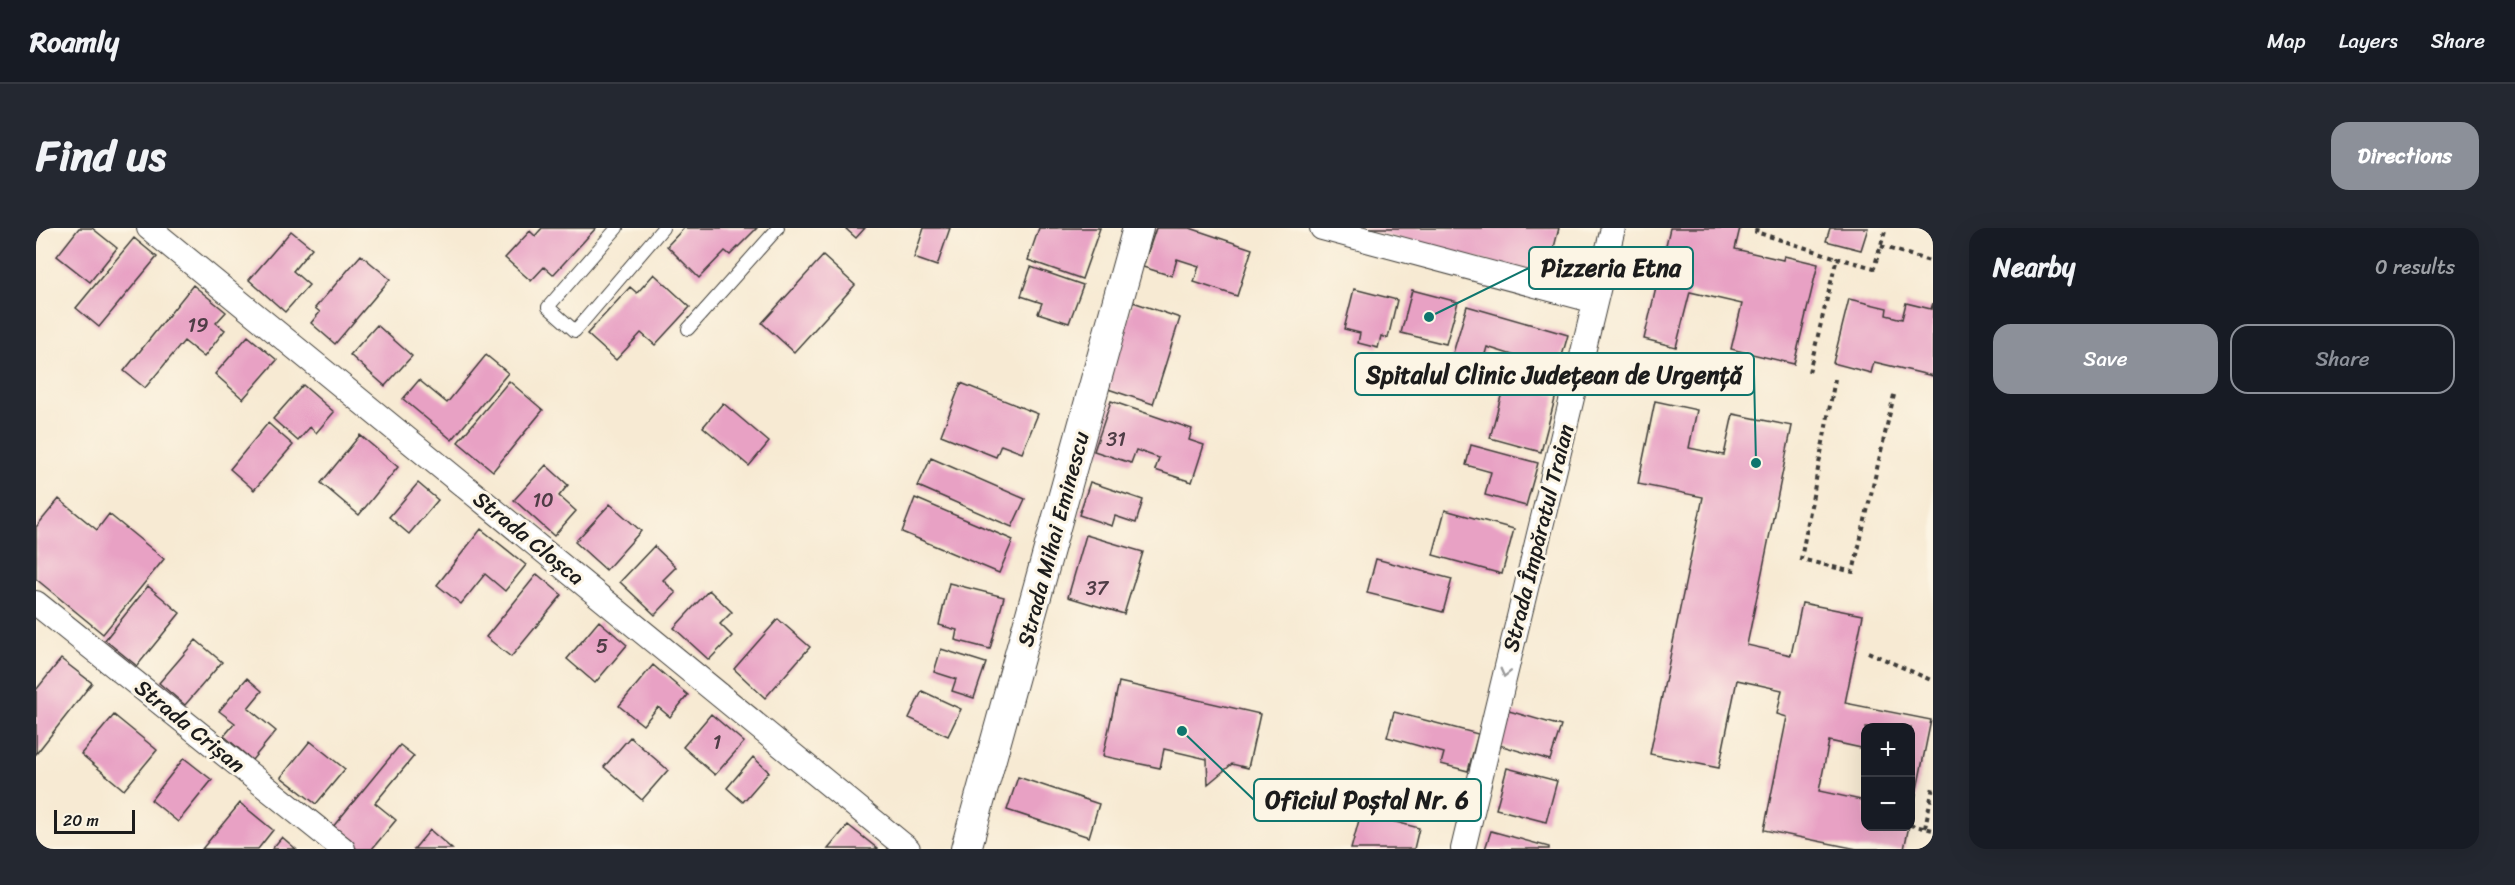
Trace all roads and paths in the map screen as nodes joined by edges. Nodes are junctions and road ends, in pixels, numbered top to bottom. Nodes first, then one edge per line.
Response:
1 (149, 228) edge
2 (617, 228) edge
3 (663, 228) edge
4 (778, 228) edge
5 (1138, 228) edge
6 (1322, 228) edge
7 (1613, 228) edge
8 (1757, 228) edge
9 (1886, 228) edge
10 (1881, 246) junction
11 (1837, 258) junction
12 (1933, 262) edge
13 (1595, 301) junction
14 (688, 329) dead end
15 (1809, 372) dead end
16 (1835, 379) dead end
17 (1894, 395) dead end
18 (36, 603) edge
19 (1868, 652) dead end
20 (1933, 681) edge
21 (1933, 787) edge
22 (1915, 826) edge
23 (1925, 828) junction
24 (1933, 830) edge
25 (343, 849) edge
26 (908, 849) edge
27 (966, 849) edge
28 (1463, 849) edge

1 - 26 street, Strada Cloșca
2 - 3 lane
4 - 14 lane
5 - 27 street, Strada Mihai Eminescu
6 - 13 street
7 - 13 street, Strada Împăratul Traian
8 - 11 path
9 - 10 path
10 - 11 path
10 - 12 path
11 - 15 path
13 -> 28 street, Strada Împăratul Traian
16 - 17 path
18 - 25 street, Strada Crișan
19 - 20 path
21 - 23 path
22 - 23 path
23 - 24 path

